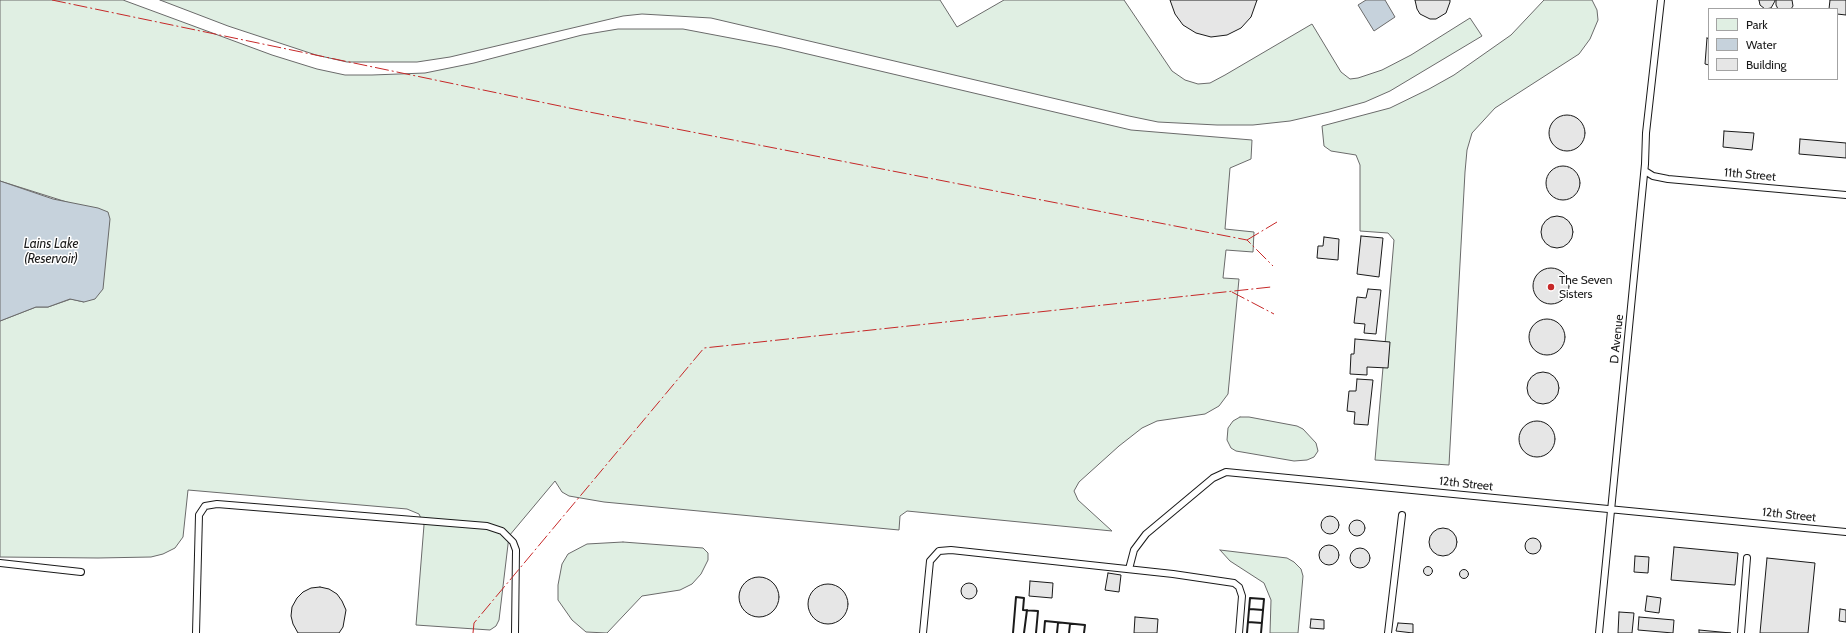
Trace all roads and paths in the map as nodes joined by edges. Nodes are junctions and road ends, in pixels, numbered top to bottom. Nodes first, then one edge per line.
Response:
1 (1661, 0) edge
2 (1645, 171) junction
3 (1846, 195) edge
4 (1611, 509) junction
5 (1402, 515) dead end
6 (1846, 532) edge
7 (1747, 558) dead end
8 (0, 563) edge
9 (1129, 570) junction
10 (81, 572) dead end
11 (196, 633) edge
12 (515, 633) edge
13 (923, 633) edge
14 (1239, 633) edge
15 (1388, 633) edge
16 (1599, 633) edge
17 (1741, 633) edge

1 - 2 lane, D Avenue
2 - 3 lane, 11th Street
2 - 4 lane, D Avenue
4 - 6 lane, 12th Street
4 - 9 lane, 12th Street
4 - 16 lane, D Avenue
5 - 15 lane
7 - 17 lane
8 - 10 lane
9 - 13 lane
9 - 14 lane
11 - 12 lane

